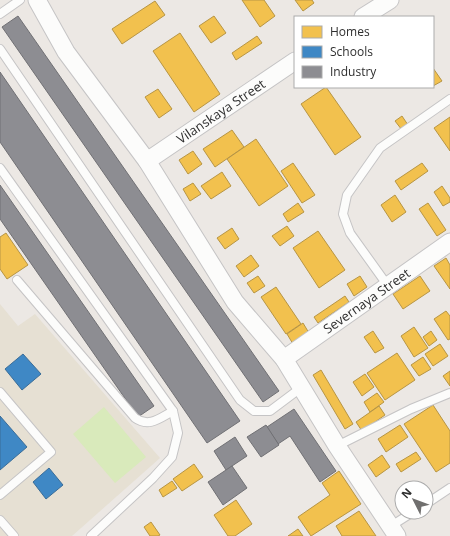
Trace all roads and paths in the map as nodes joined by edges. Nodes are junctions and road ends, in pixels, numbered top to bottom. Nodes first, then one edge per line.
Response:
1 (20, 0) edge
2 (37, 0) edge
3 (390, 0) edge
4 (0, 14) edge
5 (365, 16) edge
6 (0, 49) edge
7 (294, 62) edge
8 (450, 99) edge
9 (147, 161) junction
10 (0, 168) edge
11 (450, 242) edge
12 (17, 280) dead end
13 (388, 286) junction
14 (284, 359) junction
15 (302, 387) junction
16 (0, 392) edge
17 (450, 393) edge
18 (173, 412) junction
19 (337, 446) junction
20 (450, 488) edge
21 (0, 495) edge
22 (434, 499) edge
23 (0, 520) edge
24 (405, 520) edge
25 (394, 531) edge
26 (14, 536) edge
27 (91, 536) edge

1 - 4 lane
2 - 9 street
3 - 5 street
6 - 15 lane
7 - 9 street, Vilanskaya Street
8 - 13 lane
9 - 14 street
10 - 18 lane
11 - 13 street, Severnaya Street
12 - 18 lane
13 - 14 street, Severnaya Street
14 - 15 street
15 - 19 street
16 - 21 lane
17 - 19 lane
18 - 27 lane
19 - 25 street
20 - 22 lane
23 - 26 lane
24 - 25 lane

